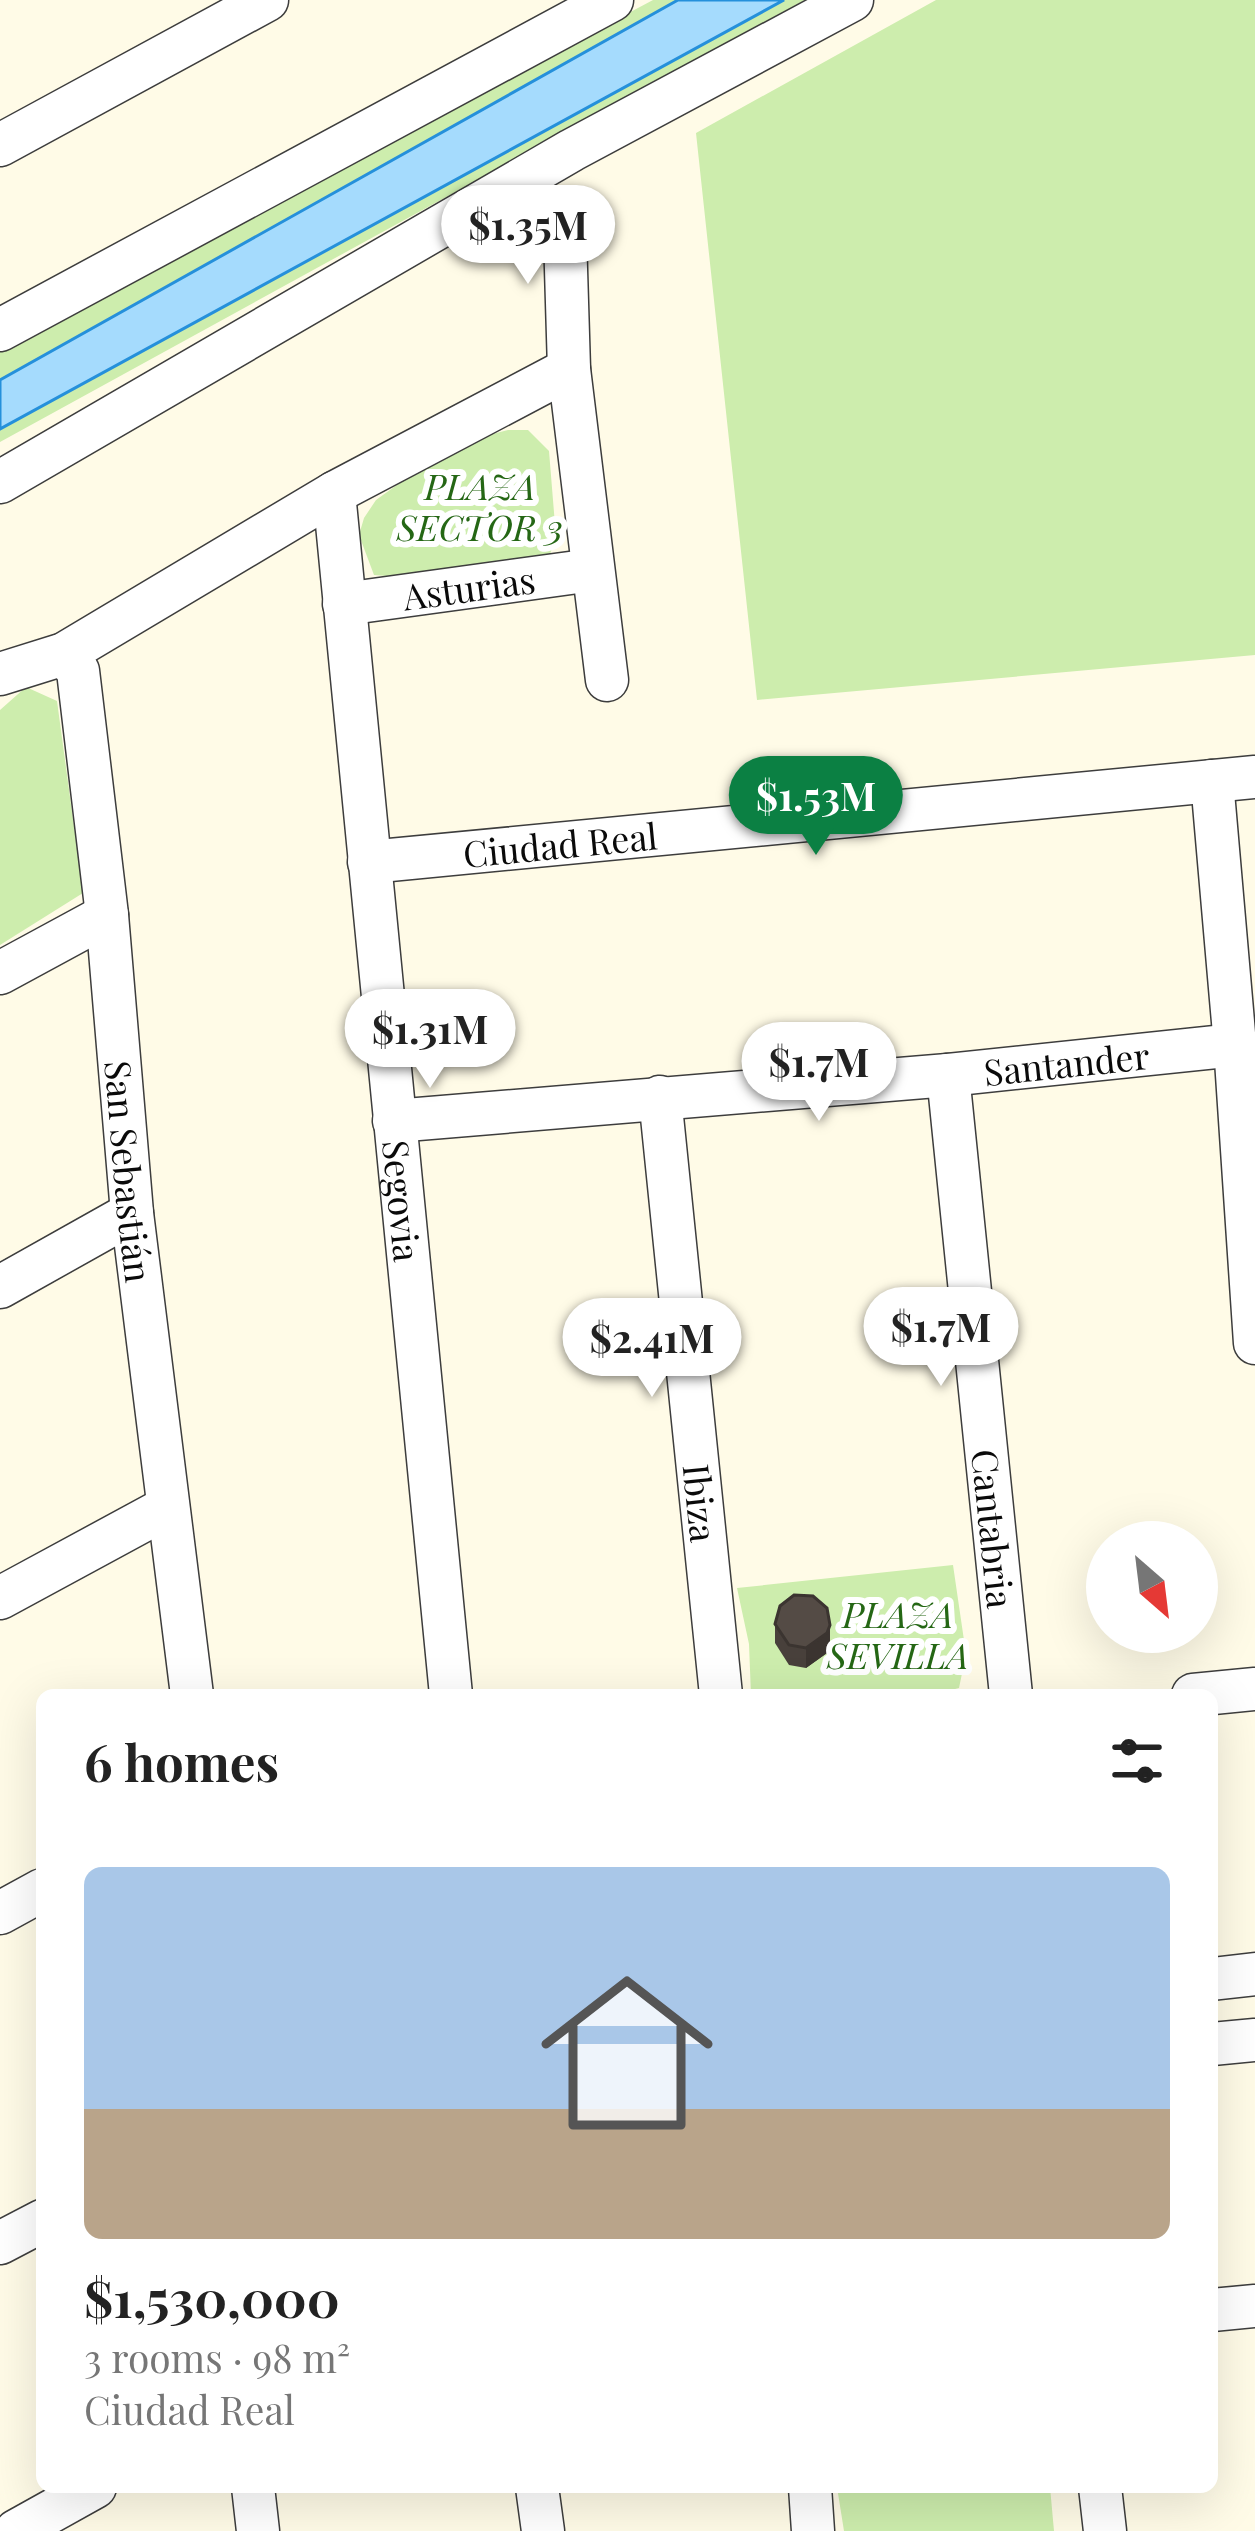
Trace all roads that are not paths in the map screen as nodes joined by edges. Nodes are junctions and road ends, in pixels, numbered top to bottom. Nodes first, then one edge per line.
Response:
1 (267, 0) edge
2 (612, 0) edge
3 (851, 0) edge
4 (0, 145) edge
5 (565, 236) dead end
6 (0, 330) edge
7 (569, 369) junction
8 (0, 482) edge
9 (334, 494) junction
10 (592, 570) junction
11 (344, 604) junction
12 (64, 654) junction
13 (0, 674) edge
14 (608, 680) dead end
15 (1255, 777) edge
16 (1212, 781) junction
17 (369, 862) junction
18 (107, 915) junction
19 (0, 974) edge
20 (1235, 1045) junction
21 (948, 1075) junction
22 (660, 1096) junction
23 (394, 1121) junction
24 (132, 1214) junction
25 (0, 1287) edge
26 (1255, 1343) edge
27 (168, 1507) junction
28 (0, 1598) edge
29 (190, 1689) edge
30 (450, 1689) edge
31 (721, 1689) edge
32 (1010, 1689) edge
33 (1255, 1689) edge
34 (1218, 1693) edge
35 (36, 1893) edge
36 (0, 1913) edge
37 (1255, 1974) edge
38 (1218, 1977) edge
39 (1255, 2040) edge
40 (1218, 2043) edge
41 (36, 2224) edge
42 (0, 2243) edge
43 (1255, 2306) edge
44 (1218, 2309) edge
45 (83, 2493) edge
46 (254, 2493) edge
47 (538, 2493) edge
48 (811, 2493) edge
49 (1101, 2493) edge
50 (16, 2531) edge
51 (258, 2531) edge
52 (542, 2531) edge
53 (814, 2531) edge
54 (1105, 2531) edge

1 - 4 street
2 - 6 street
3 - 8 street
5 - 7 street
7 - 9 street
7 - 10 street
9 - 11 street, Segovia
9 - 12 street
10 - 11 street, Asturias
10 - 14 street
11 - 17 street, Segovia
12 - 13 street
12 - 18 street, San Sebastián
15 - 16 street, Ciudad Real
16 - 17 street, Ciudad Real
16 - 20 street
17 - 23 street, Segovia
18 - 19 street
18 - 24 street, San Sebastián
20 - 21 street, Santander
20 - 26 street
21 - 22 street, Santander
21 - 32 street, Cantabria
22 - 23 street, Santander
22 - 31 street, Ibiza
23 - 30 street, Segovia
24 - 25 street
24 - 27 street, San Sebastián
27 - 28 street
27 - 29 street, San Sebastián
33 - 34 street
35 - 36 street
37 - 38 street
39 - 40 street
41 - 42 street
43 - 44 street
45 - 50 street
46 - 51 street
47 - 52 street
48 - 53 street
49 - 54 street

